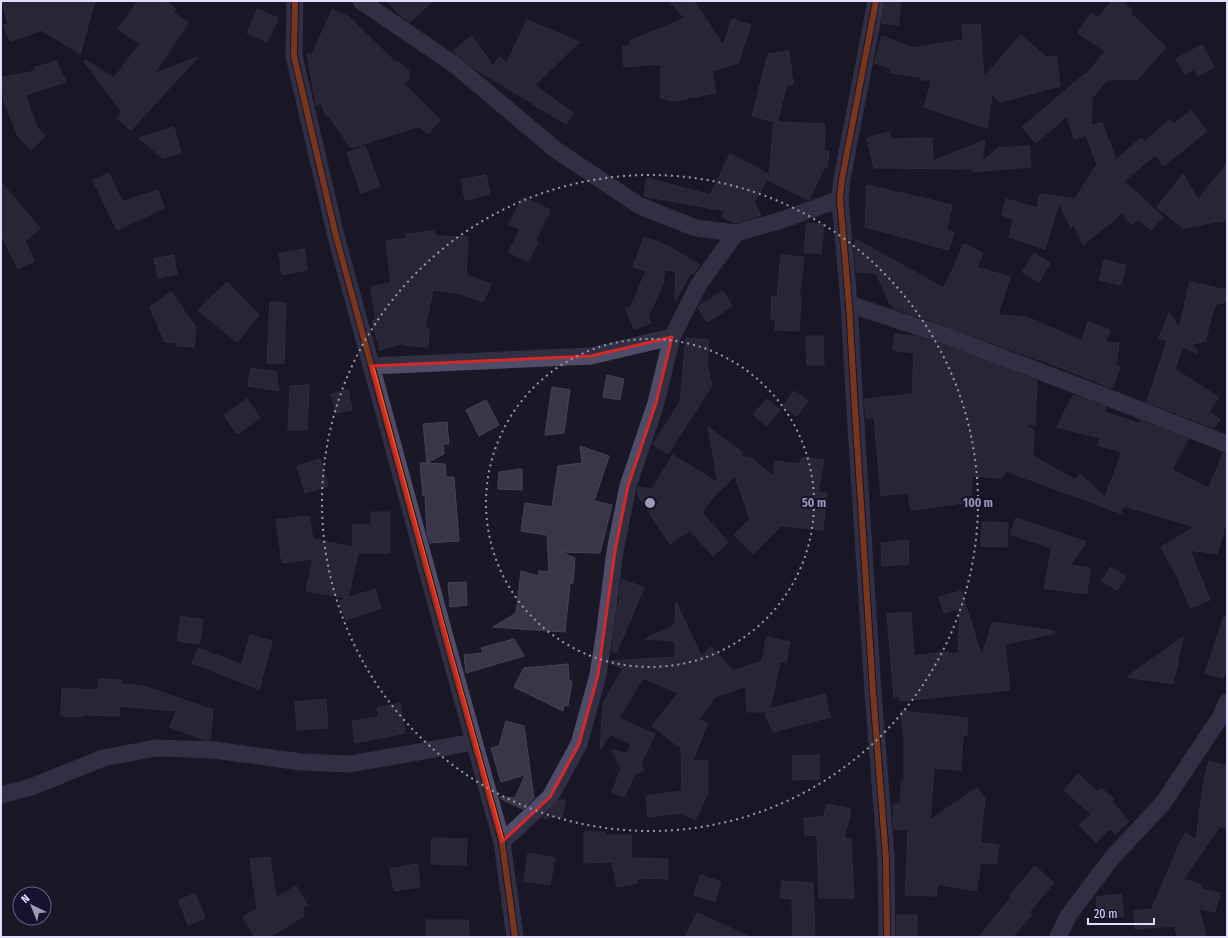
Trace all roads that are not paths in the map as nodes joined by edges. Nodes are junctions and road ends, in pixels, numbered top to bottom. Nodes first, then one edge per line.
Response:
1 (295, 1) edge
2 (361, 1) edge
3 (876, 1) edge
4 (840, 199) junction
5 (736, 233) junction
6 (849, 304) junction
7 (672, 337) junction
8 (371, 366) junction
9 (1227, 444) edge
10 (1227, 702) edge
11 (474, 742) junction
12 (1, 796) edge
13 (502, 842) junction
14 (514, 937) edge
15 (887, 937) edge
16 (1058, 937) edge

1 - 8 street
2 - 5 street
3 - 4 street
4 - 5 street
4 - 6 street
5 - 7 street
6 - 9 street
6 - 15 street
7 - 8 street
7 - 13 street
8 - 11 street
10 - 16 street
11 - 12 street
11 - 13 street
13 - 14 street

